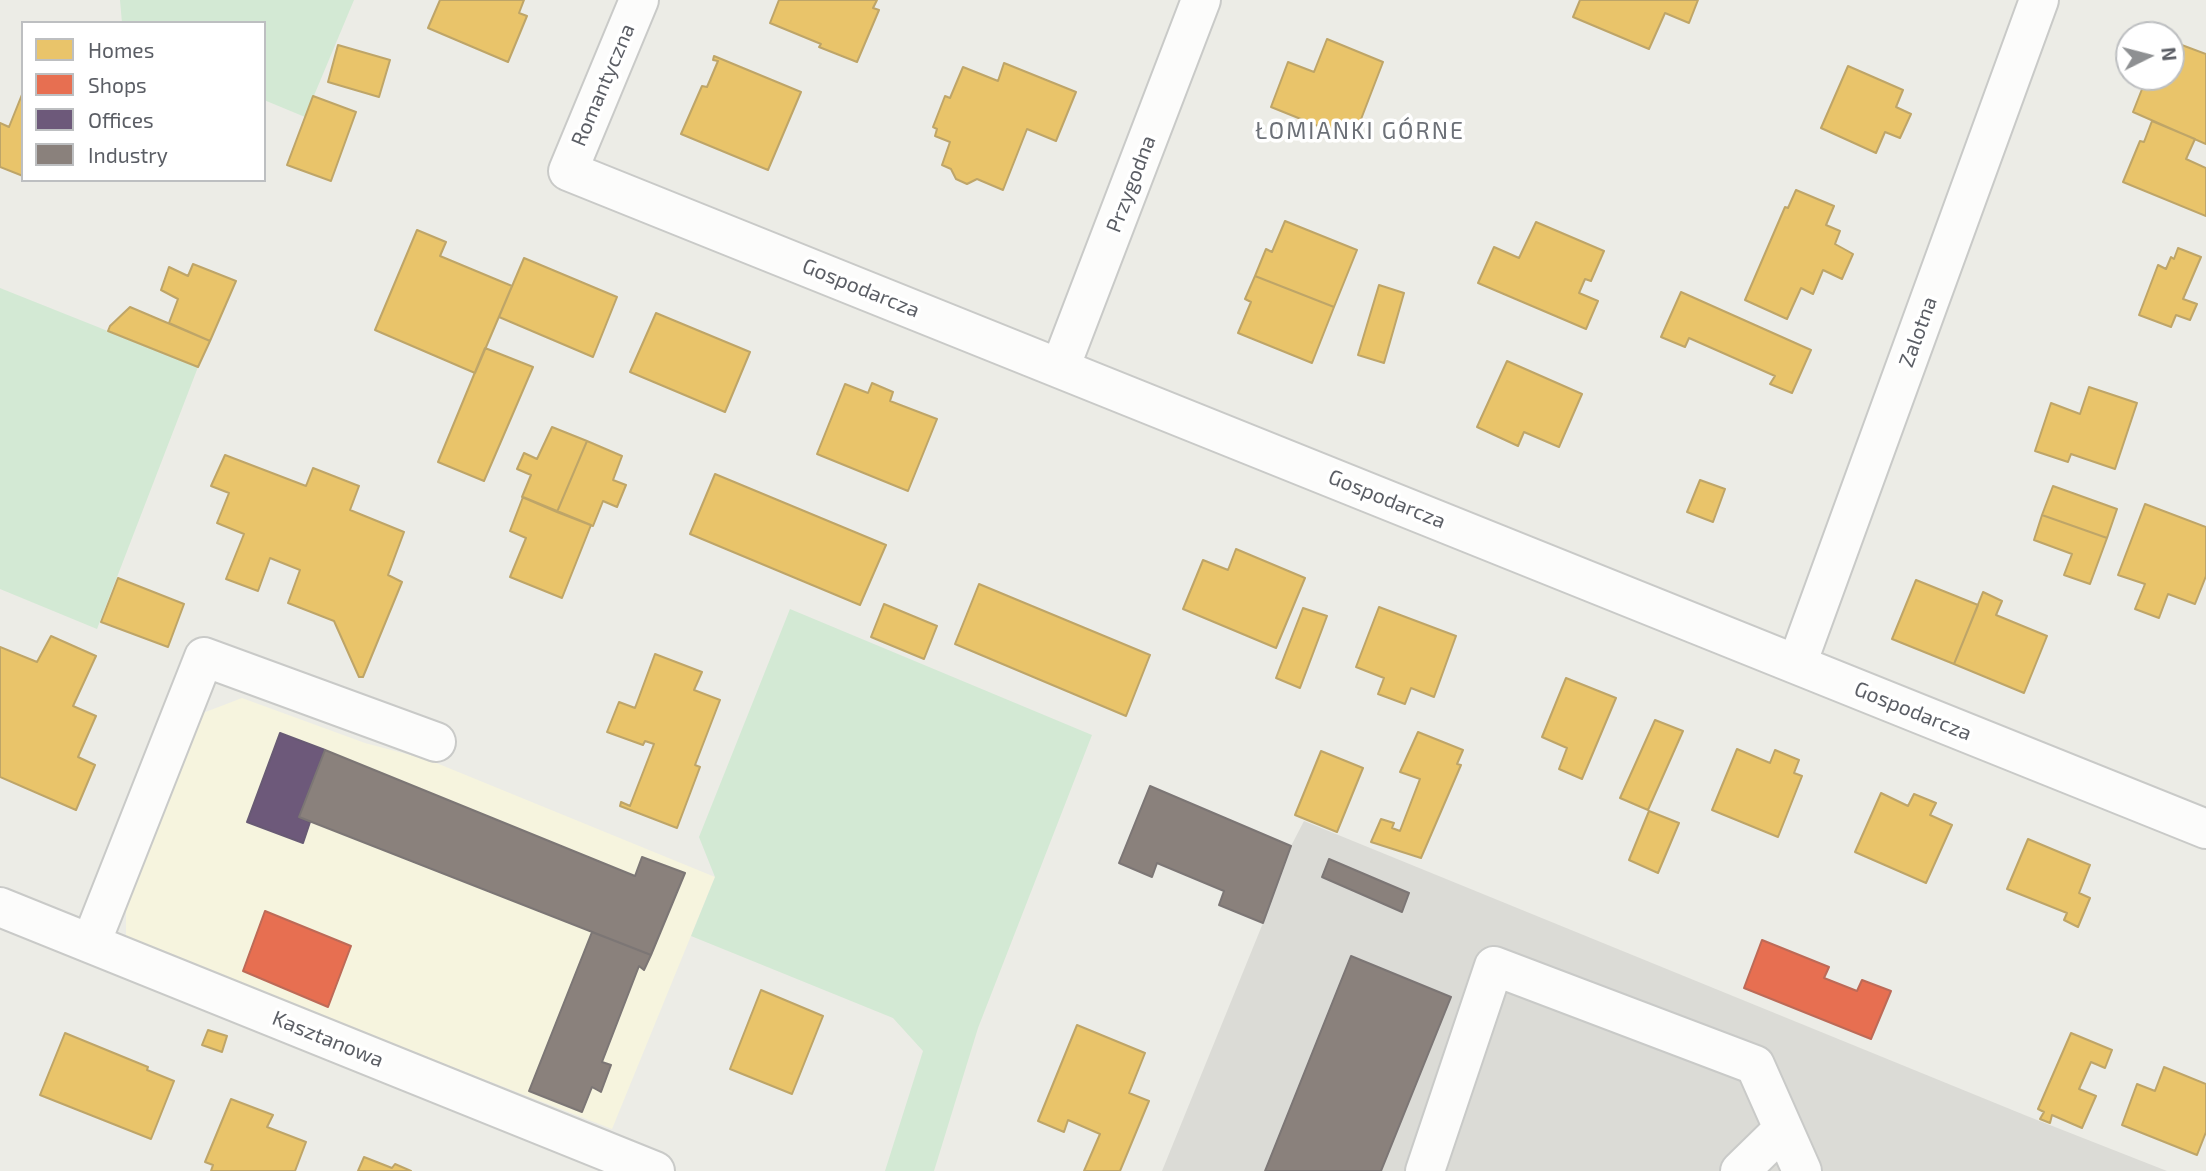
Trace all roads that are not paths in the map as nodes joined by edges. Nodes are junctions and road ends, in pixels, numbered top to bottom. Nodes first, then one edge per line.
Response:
1 (639, 0) edge
2 (1201, 0) edge
3 (2039, 0) edge
4 (568, 171) joint
5 (1060, 368) junction
6 (1797, 664) junction
7 (436, 742) dead end
8 (2206, 829) edge
9 (0, 907) edge
10 (91, 943) junction
11 (1783, 1129) junction
12 (655, 1171) edge
13 (1425, 1171) edge
14 (1740, 1171) edge
15 (1802, 1171) edge

1 - 4 street, Romantyczna
2 - 5 street, Przygodna
3 - 6 street, Zalotna
4 - 5 street, Gospodarcza
5 - 6 street, Gospodarcza
6 - 8 street, Gospodarcza
7 - 10 street
9 - 10 street, Kasztanowa
10 - 12 street, Kasztanowa
11 - 13 street
11 - 14 street
11 - 15 street

